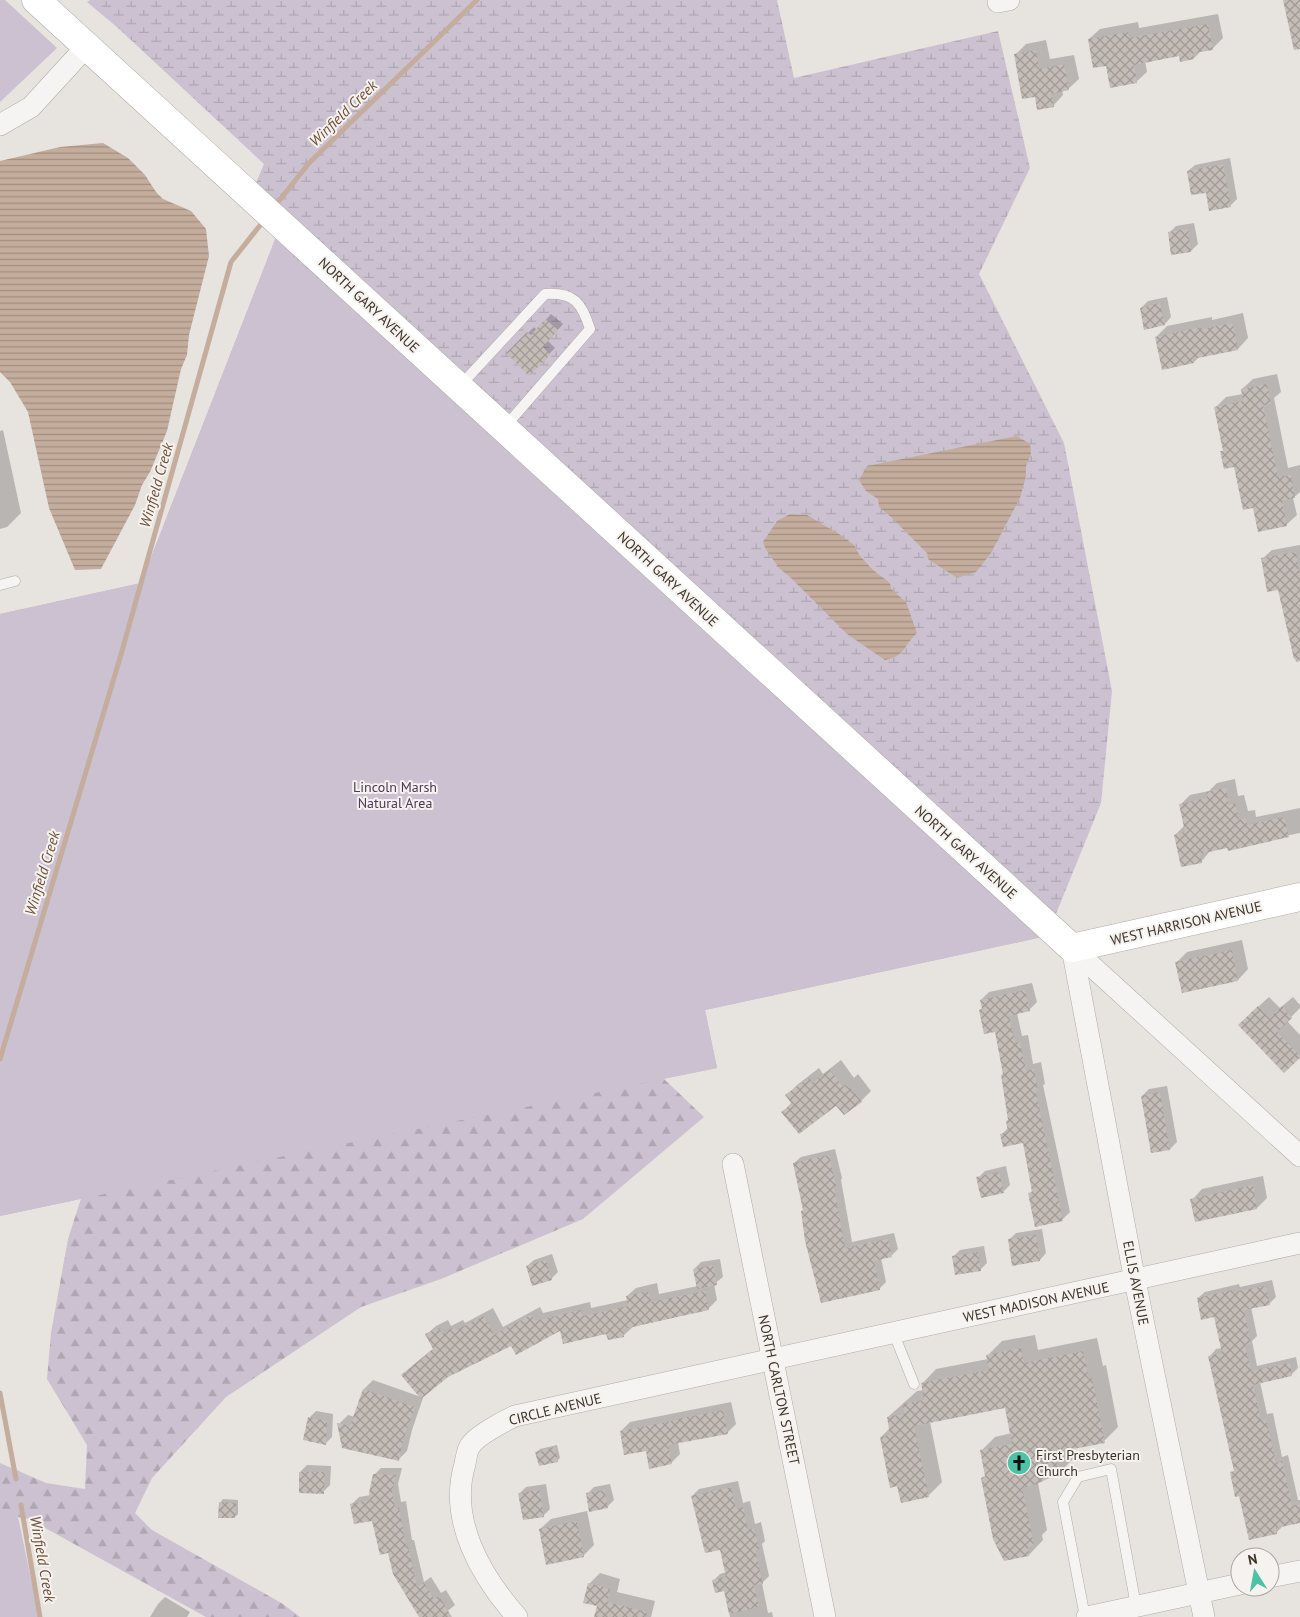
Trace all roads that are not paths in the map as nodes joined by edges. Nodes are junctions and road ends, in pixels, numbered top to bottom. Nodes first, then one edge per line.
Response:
1 (36, 0) edge
2 (86, 47) junction
3 (0, 125) edge
4 (459, 388) junction
5 (503, 428) junction
6 (15, 581) dead end
7 (0, 585) edge
8 (1300, 897) edge
9 (1072, 948) junction
10 (1300, 1156) edge
11 (733, 1164) dead end
12 (1300, 1243) edge
13 (1135, 1281) junction
14 (894, 1334) junction
15 (773, 1360) junction
16 (914, 1384) dead end
17 (1300, 1570) edge
18 (1280, 1575) edge
19 (1230, 1586) edge
20 (1199, 1593) junction
21 (1136, 1606) junction
22 (517, 1617) edge
23 (825, 1617) edge
24 (1086, 1617) edge
25 (1204, 1617) edge

1 - 2 street, NORTH GARY AVENUE
2 - 3 street
2 - 4 street, NORTH GARY AVENUE
4 - 5 street, NORTH GARY AVENUE
4 - 5 lane
5 - 9 street, NORTH GARY AVENUE
6 - 7 lane
8 - 9 street, WEST HARRISON AVENUE
9 - 10 street, NORTH GARY AVENUE
9 - 13 street, ELLIS AVENUE
11 - 15 street, NORTH CARLTON STREET
12 - 13 street, WEST MADISON AVENUE
13 - 14 street, WEST MADISON AVENUE
13 - 20 street, ELLIS AVENUE
14 - 15 street, WEST MADISON AVENUE
14 - 16 lane
15 - 22 street, CIRCLE AVENUE
15 - 23 street, NORTH CARLTON STREET
17 - 18 street
19 - 20 street
20 - 21 street
20 - 25 street, ELLIS AVENUE
21 - 24 street
21 - 24 lane

